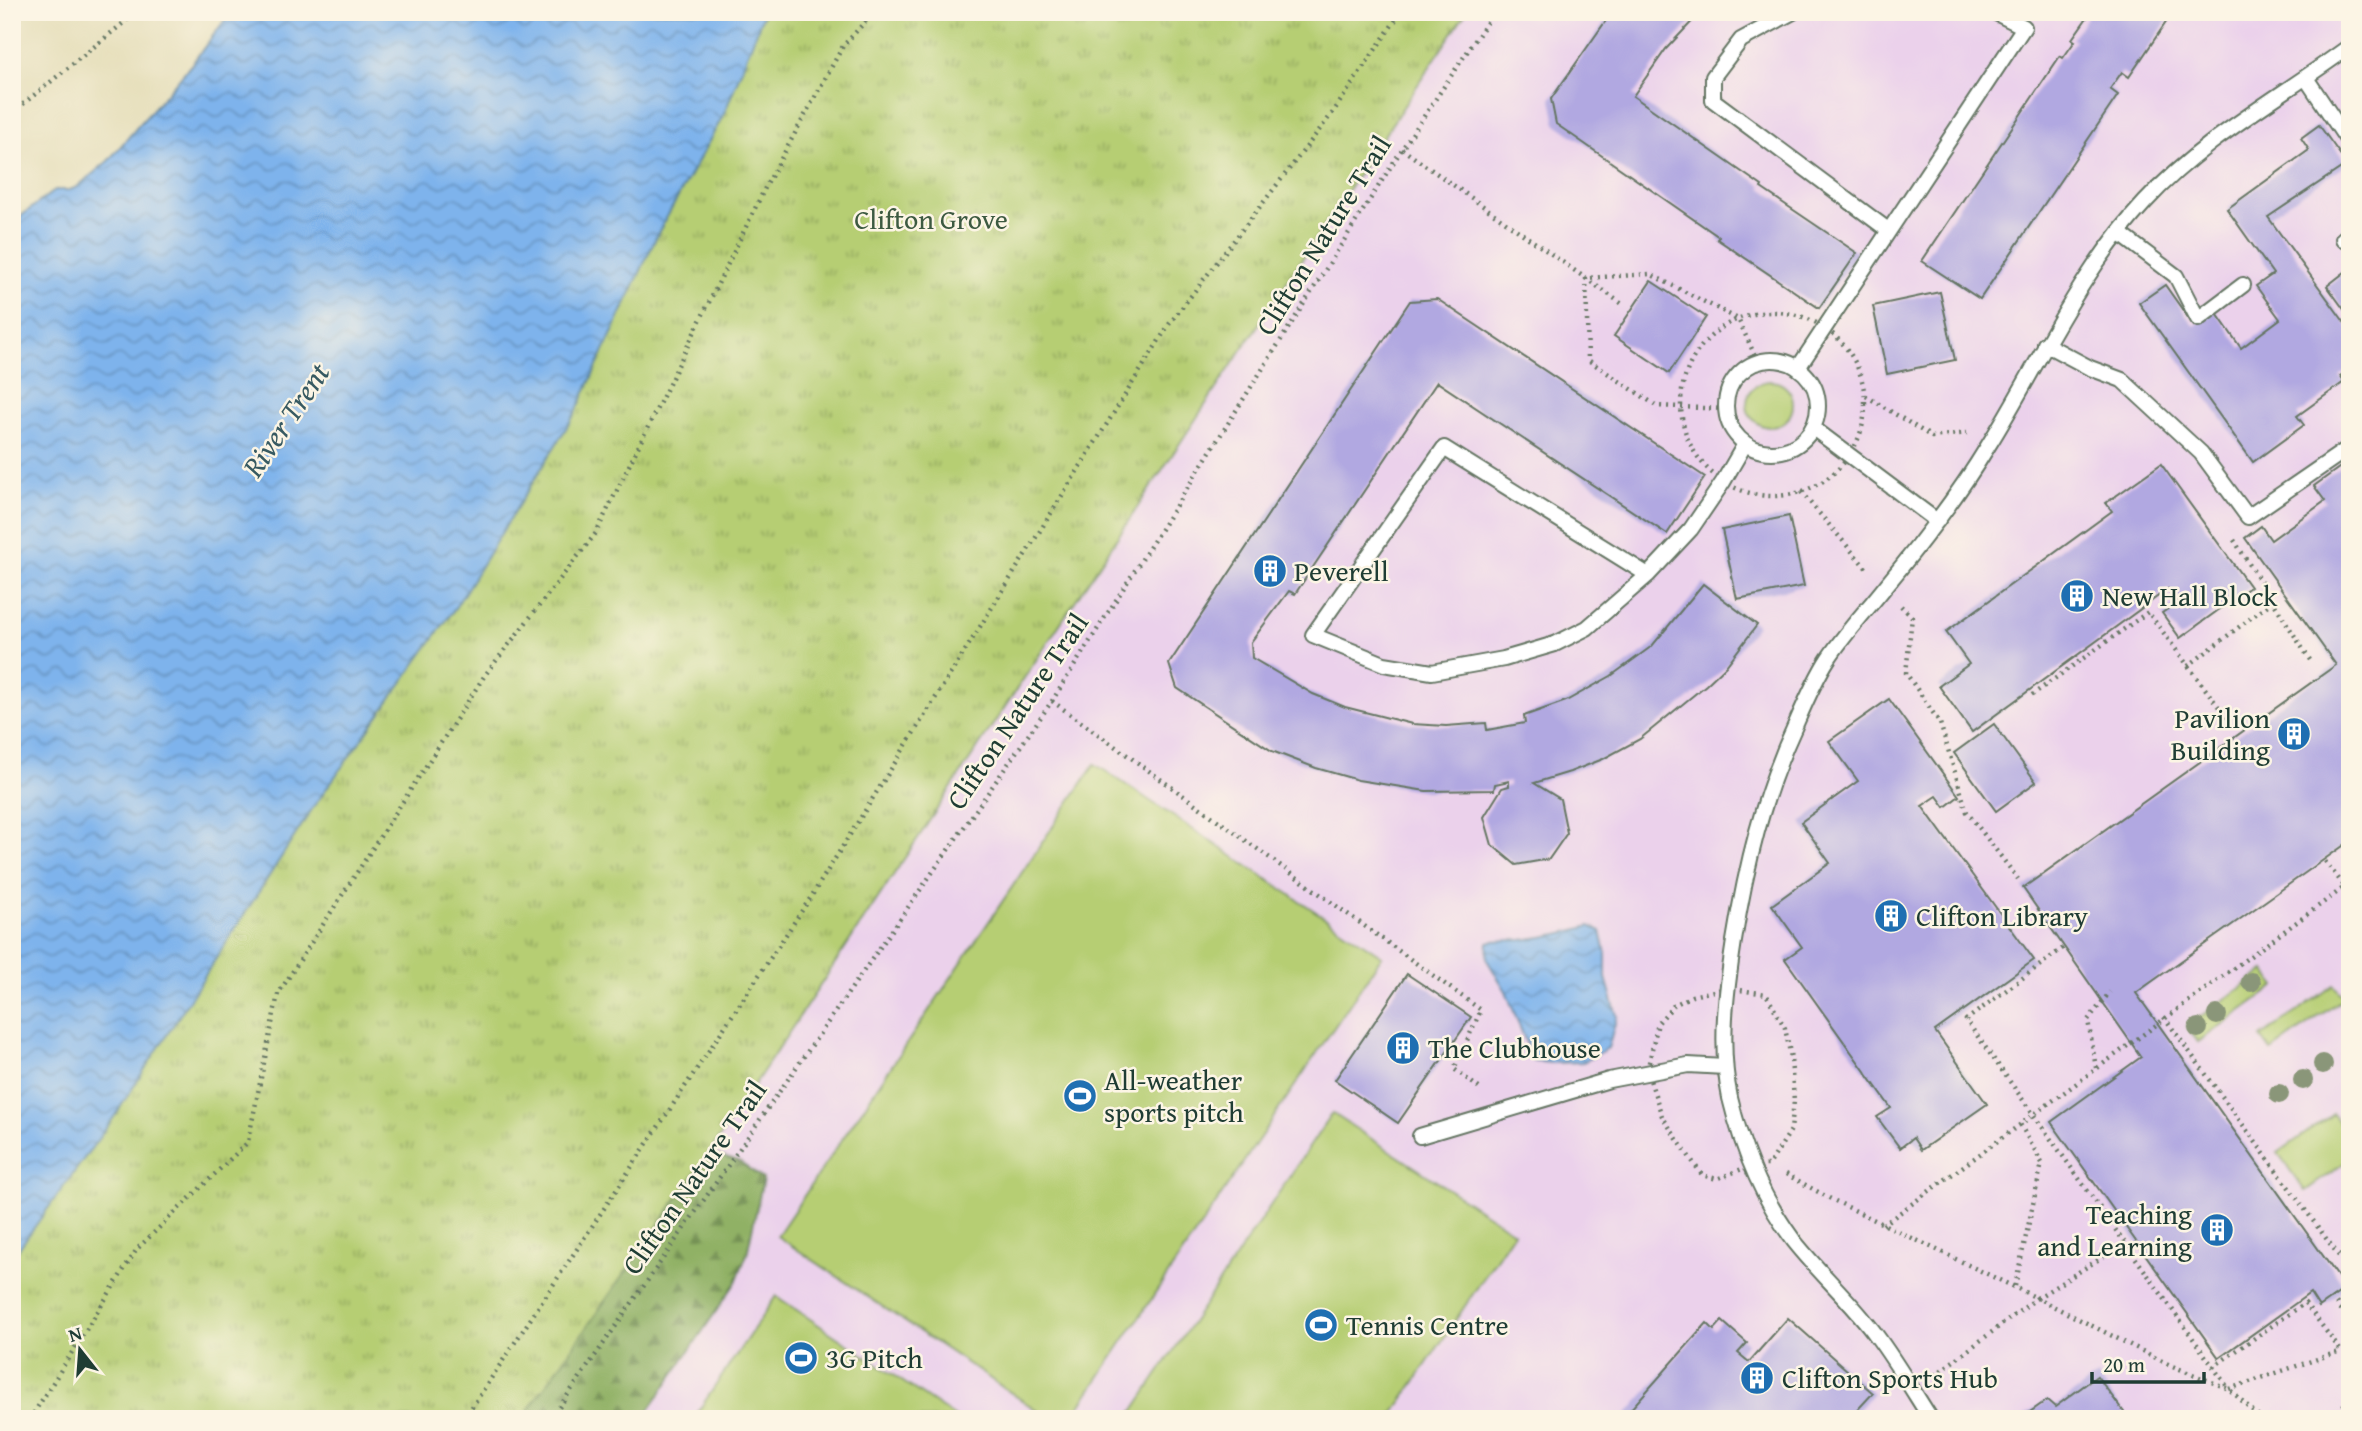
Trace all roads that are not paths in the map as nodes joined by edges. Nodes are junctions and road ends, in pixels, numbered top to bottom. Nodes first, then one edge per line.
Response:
1 (1793, 12) edge
2 (1994, 12) edge
3 (2350, 46) edge
4 (2306, 78) junction
5 (2350, 144) edge
6 (1888, 230) junction
7 (2119, 233) junction
8 (2243, 285) dead end
9 (2045, 344) junction
10 (1798, 368) junction
11 (1813, 428) junction
12 (1745, 444) junction
13 (2350, 447) edge
14 (1937, 521) junction
15 (1648, 575) junction
16 (1724, 1067) junction
17 (1420, 1136) dead end
18 (1931, 1419) edge

1 - 6 lane
2 - 6 lane
3 - 4 lane
4 - 5 lane
4 - 7 lane
6 - 10 lane
7 - 8 lane
7 - 9 lane
9 - 13 lane
9 - 14 lane
10 - 11 lane
10 - 12 lane
11 - 12 lane
11 - 14 lane
12 - 15 lane
14 - 16 lane
15 - 15 lane
16 - 17 lane
16 - 18 lane

